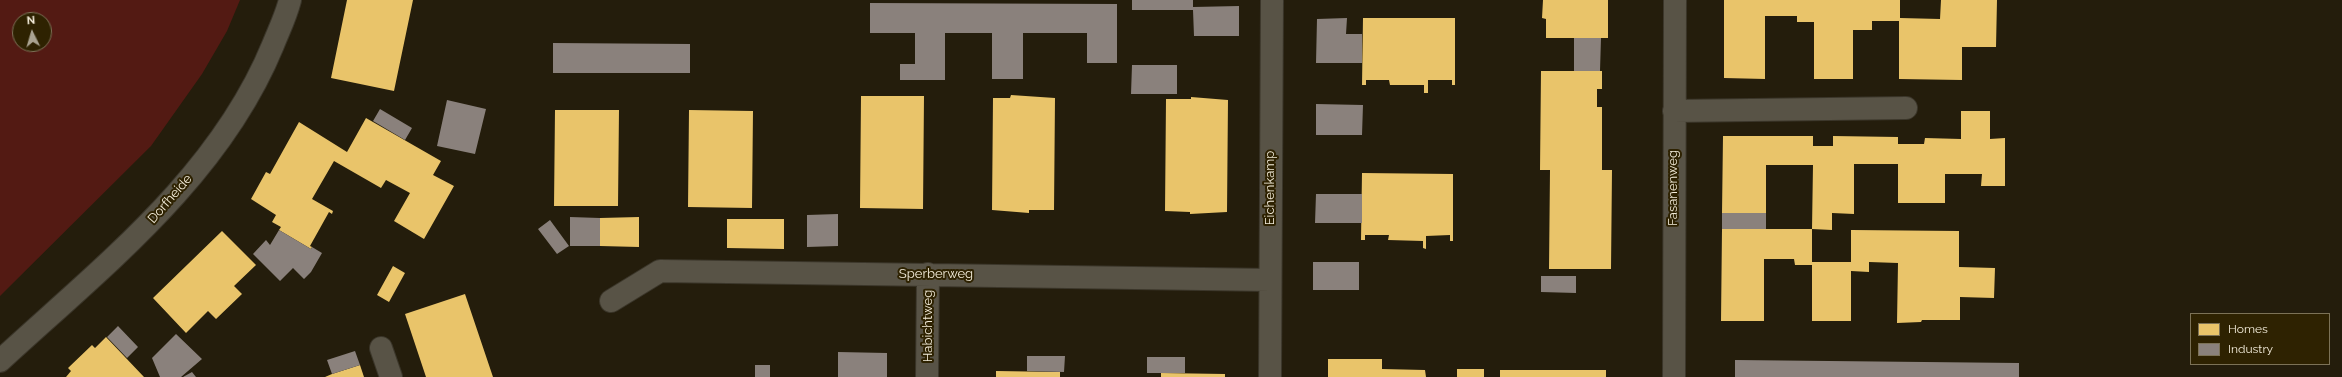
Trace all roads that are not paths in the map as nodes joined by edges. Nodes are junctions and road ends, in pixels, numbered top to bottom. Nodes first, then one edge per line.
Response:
1 (290, 0) edge
2 (1272, 0) edge
3 (1675, 0) edge
4 (1906, 108) dead end
5 (1674, 111) junction
6 (928, 274) junction
7 (1270, 280) junction
8 (611, 301) dead end
9 (381, 348) dead end
10 (0, 361) edge
11 (391, 377) edge
12 (927, 377) edge
13 (1270, 377) edge
14 (1674, 377) edge

1 - 10 street, Dorfheide
2 - 7 street, Eichenkamp
3 - 5 street, Fasanenweg
4 - 5 street
5 - 14 street, Fasanenweg
6 - 7 street, Sperberweg
6 - 8 street, Sperberweg
6 - 12 street, Habichtweg
7 - 13 street, Eichenkamp
9 - 11 street

